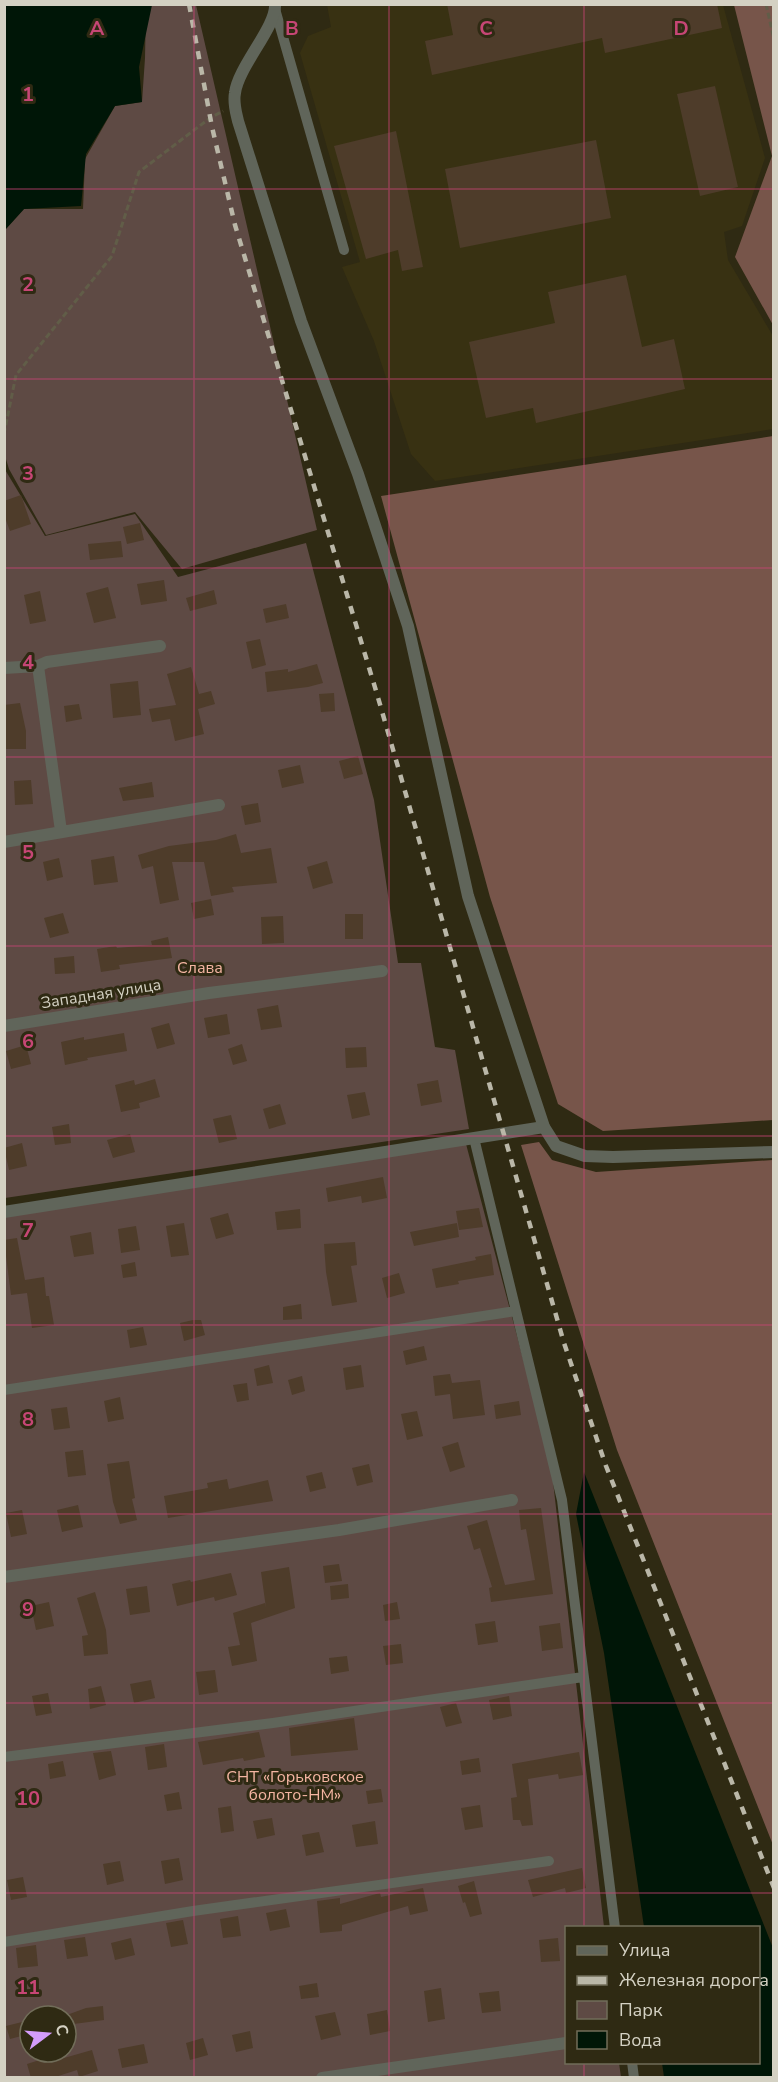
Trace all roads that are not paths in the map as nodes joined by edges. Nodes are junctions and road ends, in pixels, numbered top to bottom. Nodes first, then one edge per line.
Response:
1 (275, 7) edge
2 (344, 250) dead end
3 (159, 646) dead end
4 (38, 666) junction
5 (4, 668) edge
6 (219, 805) dead end
7 (61, 831) junction
8 (4, 842) edge
9 (382, 971) dead end
10 (4, 1026) edge
11 (544, 1127) junction
12 (474, 1138) junction
13 (774, 1152) edge
14 (4, 1212) edge
15 (516, 1311) junction
16 (4, 1390) edge
17 (512, 1500) dead end
18 (4, 1577) edge
19 (584, 1677) junction
20 (4, 1757) edge
21 (549, 1861) dead end
22 (615, 1926) edge
23 (4, 1942) edge
24 (565, 2043) edge
25 (322, 2078) edge

1 - 2 lane
1 - 11 street
3 - 4 street
4 - 5 street
4 - 7 street
6 - 7 street
7 - 8 street
9 - 10 street, Западная улица
11 - 12 street
11 - 13 street
12 - 14 street
12 - 15 lane
15 - 16 lane
15 - 19 lane
17 - 18 street
19 - 20 lane
19 - 22 lane
21 - 23 lane
24 - 25 street

